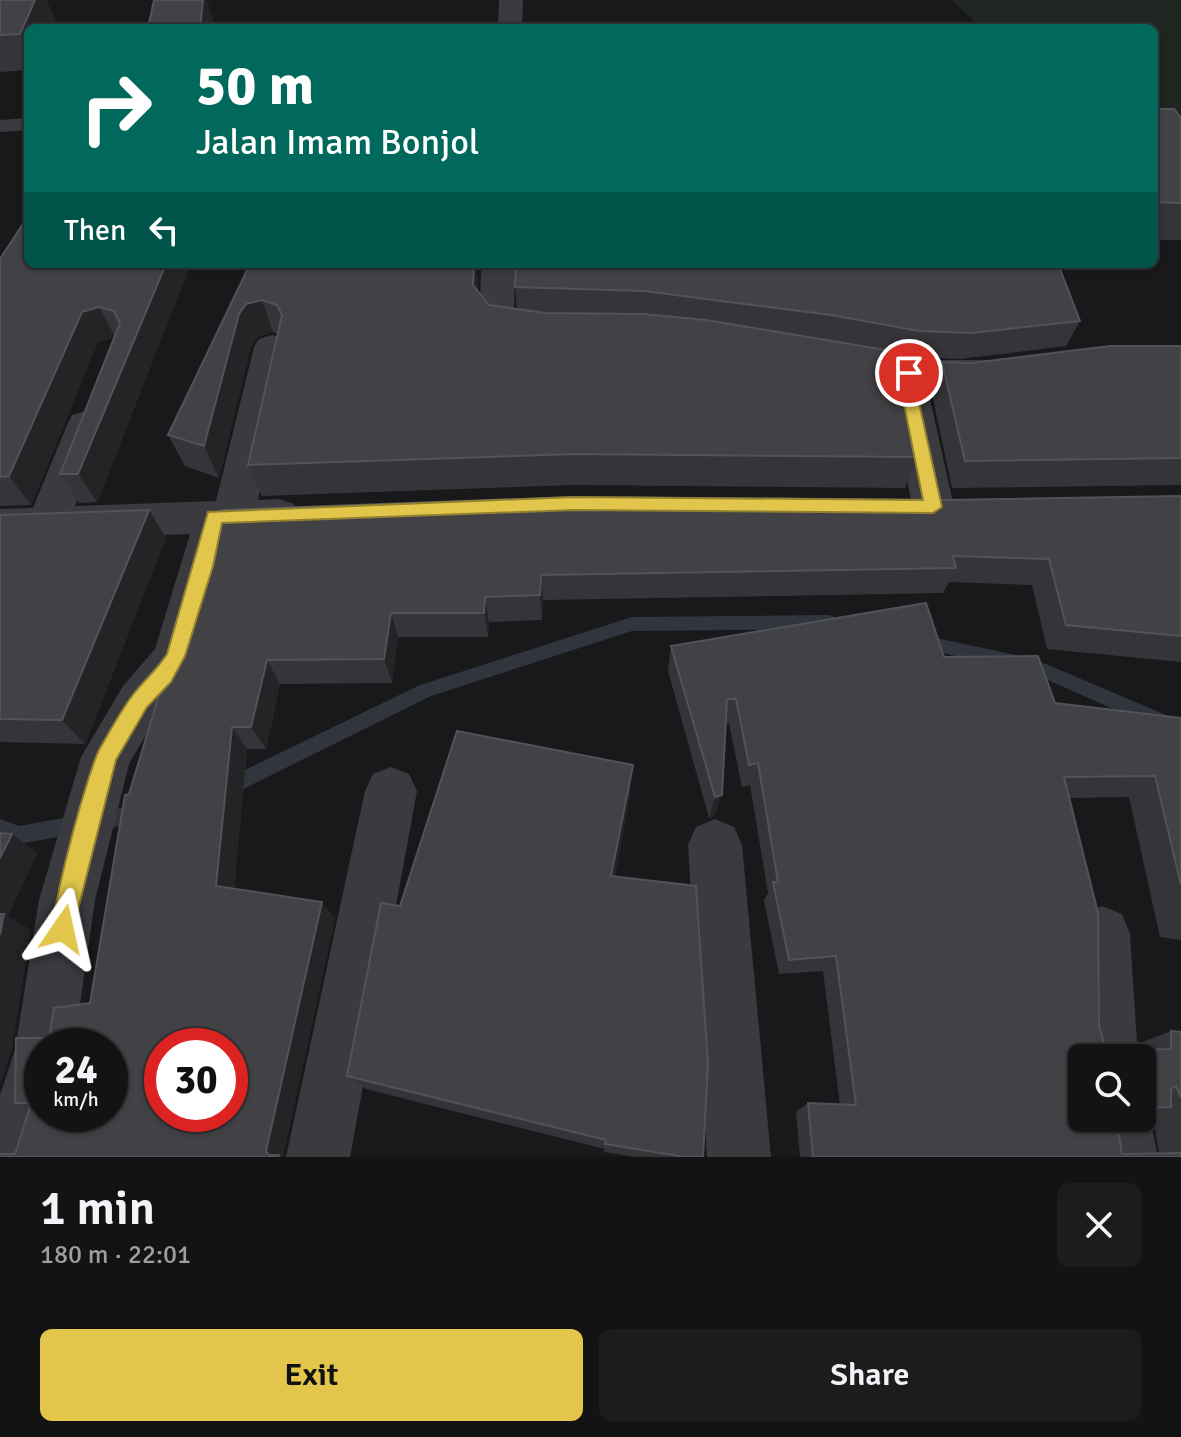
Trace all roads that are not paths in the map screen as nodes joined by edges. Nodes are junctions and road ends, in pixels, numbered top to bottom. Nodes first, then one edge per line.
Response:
1 (511, 0) edge
2 (510, 24) edge
3 (24, 124) edge
4 (0, 126) edge
5 (498, 268) edge
6 (567, 330) edge
7 (272, 347) edge
8 (811, 354) edge
9 (1027, 368) edge
10 (909, 373) junction
11 (98, 395) edge
12 (977, 506) edge
13 (320, 513) edge
14 (224, 517) junction
15 (47, 524) junction
16 (0, 525) edge
17 (391, 791) dead end
18 (715, 845) dead end
19 (1102, 934) edge
20 (47, 1028) edge
21 (1106, 1044) edge
22 (24, 1118) edge
23 (1122, 1132) edge
24 (12, 1157) edge
25 (318, 1157) edge
26 (739, 1157) edge
27 (1126, 1157) edge

1 - 2 street
3 - 4 lane
5 - 6 street
7 - 14 street
8 - 10 street
9 - 10 street
10 - 12 street
11 - 15 street
13 - 14 street
14 - 15 street
14 - 20 street
15 - 16 street
17 - 25 street
18 - 26 street
19 - 21 street
22 - 24 street
23 - 27 street

